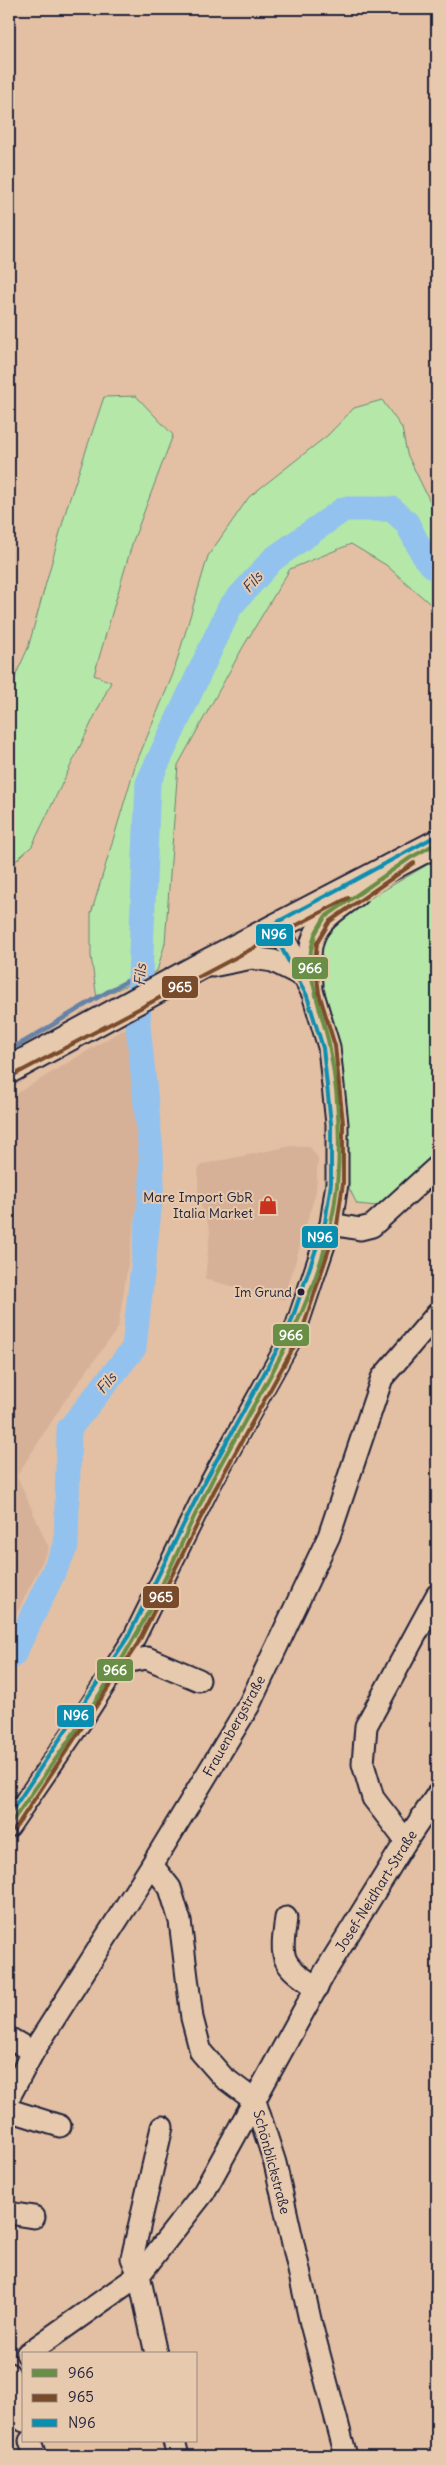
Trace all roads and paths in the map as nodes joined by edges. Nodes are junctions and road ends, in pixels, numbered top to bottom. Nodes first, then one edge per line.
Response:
1 (437, 844) edge
2 (410, 858) junction
3 (278, 926) junction
4 (199, 967) junction
5 (309, 986) junction
6 (9, 1070) edge
7 (437, 1167) edge
8 (330, 1224) junction
9 (437, 1314) edge
10 (437, 1595) edge
11 (118, 1663) junction
12 (199, 1680) dead end
13 (437, 1795) edge
14 (9, 1826) edge
15 (406, 1841) junction
16 (152, 1865) junction
17 (286, 1918) dead end
18 (316, 1988) junction
19 (9, 2038) edge
20 (33, 2052) junction
21 (9, 2097) edge
22 (255, 2101) junction
23 (9, 2110) edge
24 (60, 2126) dead end
25 (162, 2127) dead end
26 (9, 2213) edge
27 (34, 2217) dead end
28 (139, 2275) junction
29 (30, 2352) edge
30 (156, 2352) edge
31 (22, 2357) edge
32 (9, 2367) edge
33 (9, 2374) edge
34 (22, 2415) edge
35 (30, 2442) edge
36 (174, 2442) edge
37 (35, 2456) edge
38 (178, 2456) edge
39 (346, 2456) edge

1 - 2 main road
2 - 3 main road
2 - 5 street
3 - 4 main road
3 - 5 street
4 - 5 street
4 - 6 main road
5 - 8 street
7 - 8 street
8 - 11 street
9 - 16 street, Frauenbergstraße
10 - 15 street
11 - 12 street
11 - 14 street
13 - 15 street, Josef-Neidhart-Straße
15 - 18 street, Josef-Neidhart-Straße
16 - 20 street, Frauenbergstraße
16 - 22 street, Schönblickstraße
17 - 18 street
18 - 22 street, Josef-Neidhart-Straße
19 - 20 street
20 - 21 street, Frauenbergstraße
22 - 28 street, Josef-Neidhart-Straße
22 - 39 street, Schönblickstraße
23 - 24 street
25 - 28 street
26 - 27 street
28 - 29 street, Josef-Neidhart-Straße
28 - 30 street
31 - 32 street
33 - 34 street
35 - 37 street
36 - 38 street

